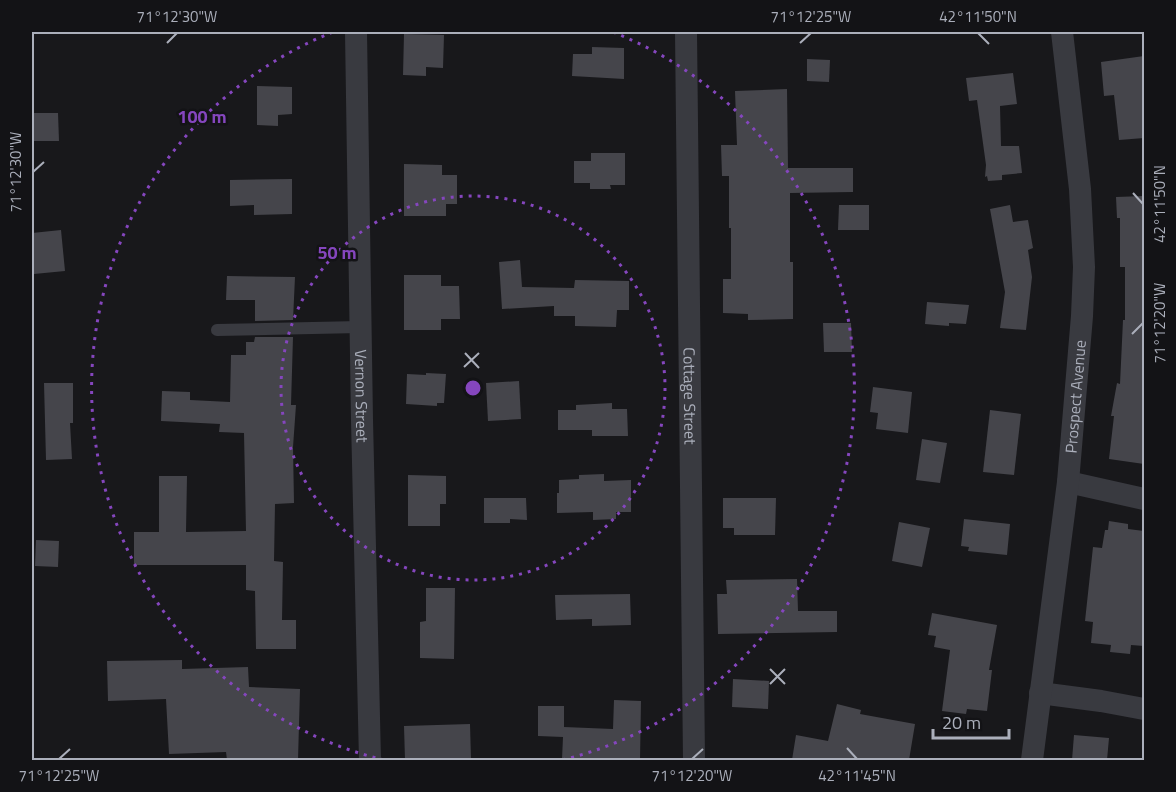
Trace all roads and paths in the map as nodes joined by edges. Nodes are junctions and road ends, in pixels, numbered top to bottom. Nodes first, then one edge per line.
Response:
1 (356, 32) edge
2 (686, 32) edge
3 (1062, 32) edge
4 (360, 327) junction
5 (217, 330) dead end
6 (1068, 482) junction
7 (1144, 500) edge
8 (1041, 693) junction
9 (1144, 710) edge
10 (370, 760) edge
11 (694, 760) edge
12 (1032, 760) edge

1 - 4 street, Vernon Street
2 - 11 street, Cottage Street
3 - 6 street, Prospect Avenue
4 - 5 lane
4 - 10 street, Vernon Street
6 - 7 street
6 - 8 street, Prospect Avenue
8 - 9 street
8 - 12 street, Prospect Avenue

